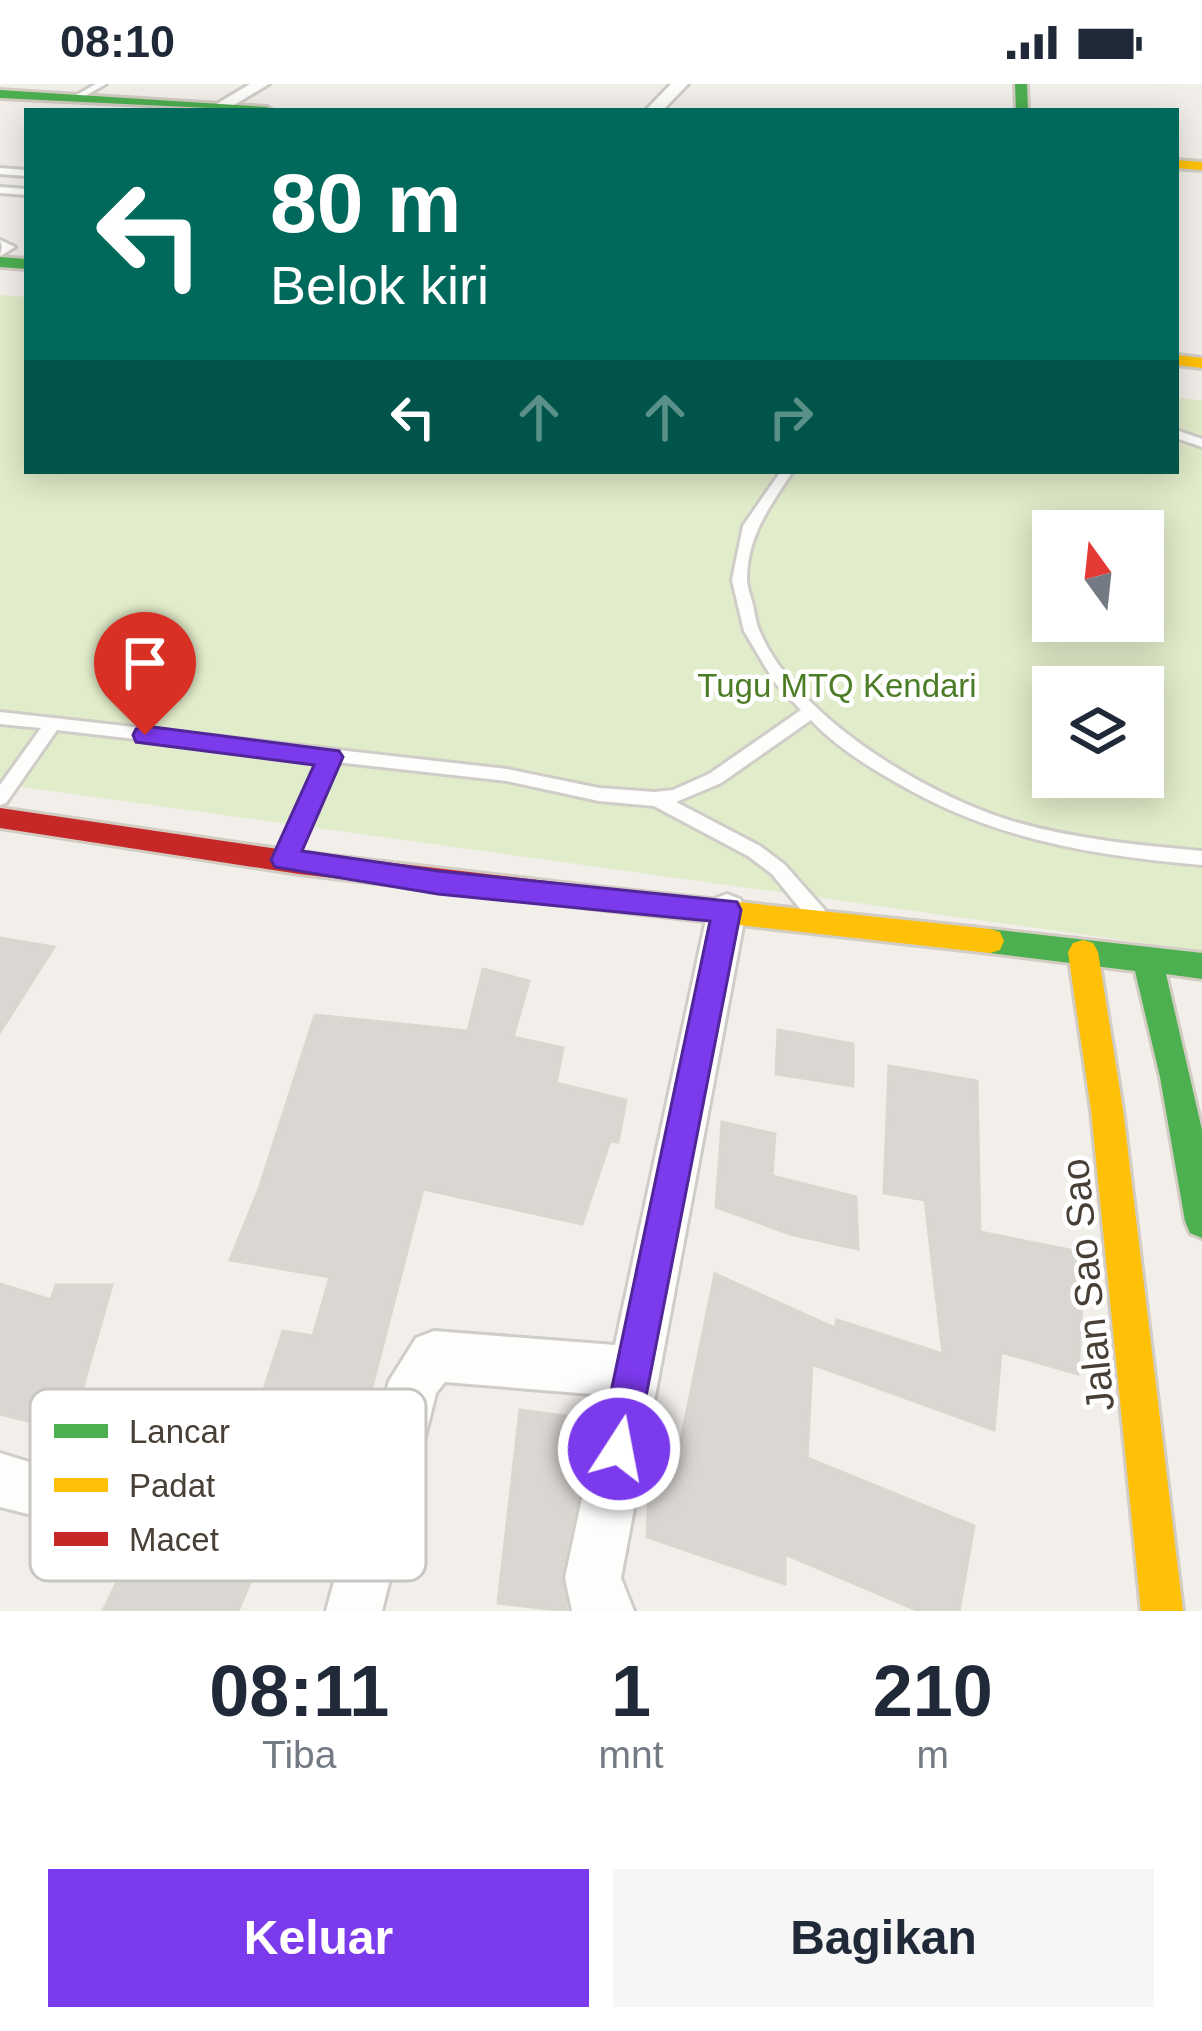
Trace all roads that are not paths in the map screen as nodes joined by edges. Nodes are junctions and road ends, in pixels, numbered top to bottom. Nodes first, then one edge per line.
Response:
1 (102, 84) edge
2 (261, 84) edge
3 (680, 84) edge
4 (0, 98) edge
5 (75, 98) junction
6 (95, 108) edge
7 (218, 108) joint
8 (656, 108) edge
9 (784, 474) edge
10 (809, 713) junction
11 (0, 718) edge
12 (53, 724) junction
13 (330, 757) junction
14 (658, 800) junction
15 (1, 815) edge
16 (1202, 857) edge
17 (284, 860) junction
18 (727, 910) junction
19 (823, 922) junction
20 (1083, 952) junction
21 (1147, 959) junction
22 (1202, 966) edge
23 (1202, 1221) edge
24 (634, 1372) junction
25 (412, 1389) edge
26 (362, 1581) edge
27 (354, 1611) edge
28 (606, 1611) edge
29 (1162, 1611) edge

1 - 5 lane
2 - 7 street
3 - 8 street
4 - 5 street
4 - 6 street
5 - 7 street
9 - 10 lane
10 - 14 lane
10 - 16 lane
11 - 12 lane
12 - 13 lane
12 - 15 lane
13 - 14 lane
13 - 17 lane
14 - 19 lane
15 - 17 street
17 - 18 street
18 - 19 street
18 - 24 street
19 - 20 street
20 - 21 street
20 - 29 street, Jalan Sao Sao
21 - 22 street
21 - 23 street
24 - 25 street
24 - 28 street
26 - 27 street

